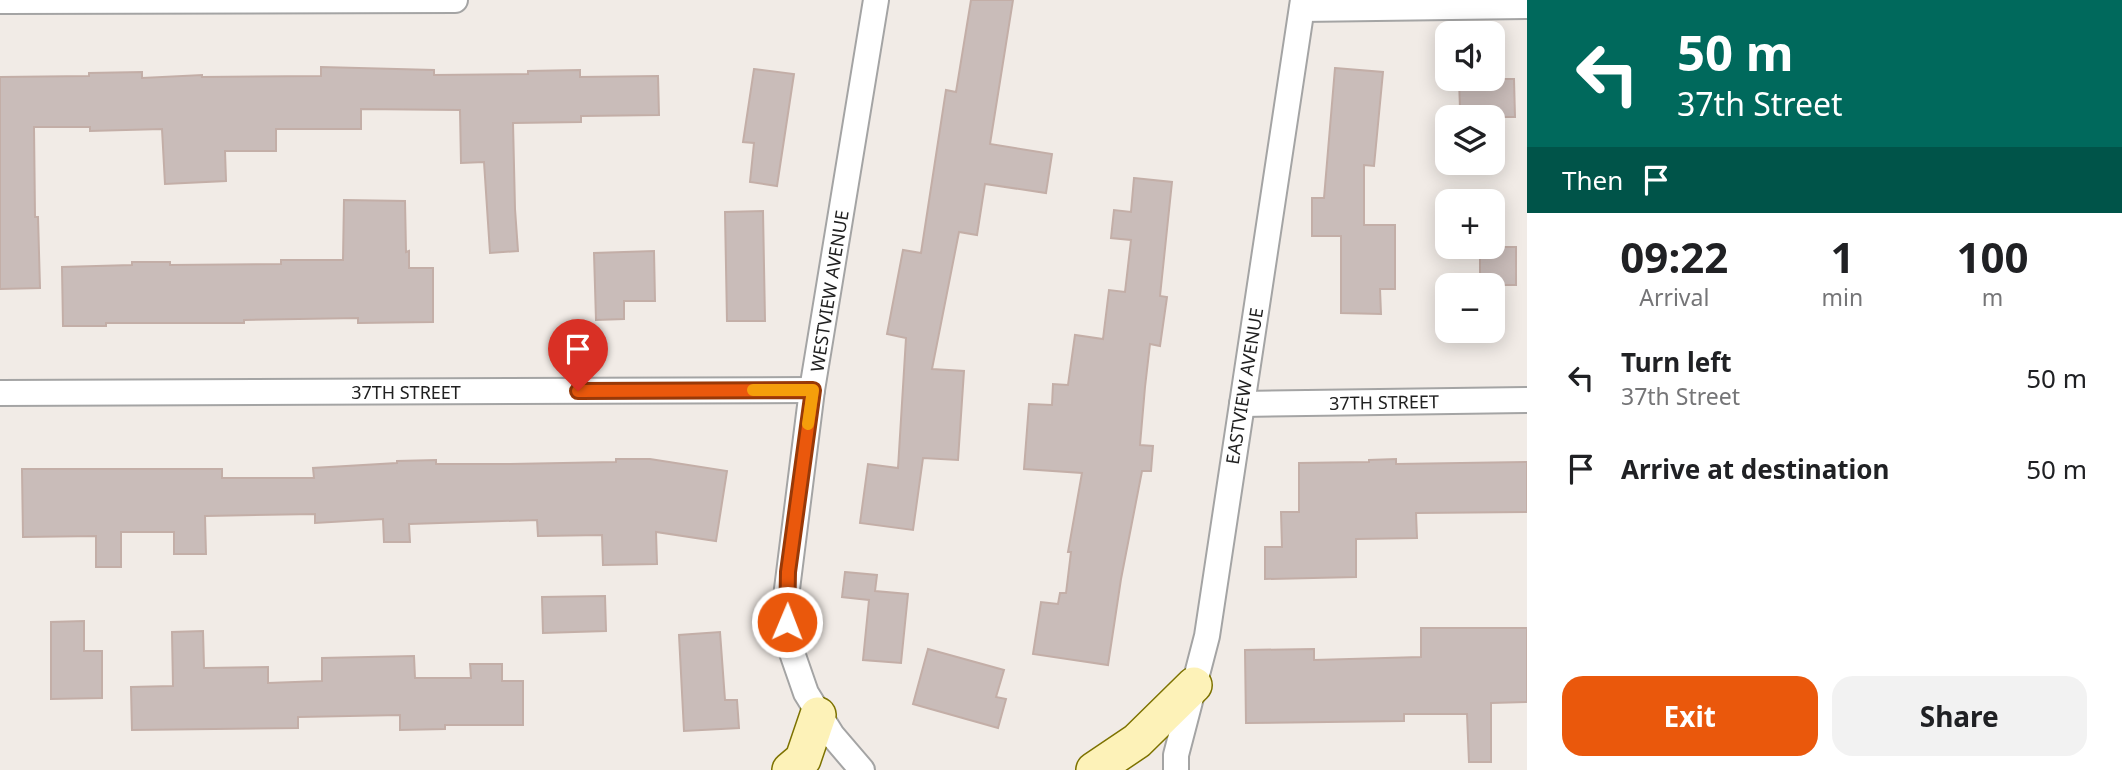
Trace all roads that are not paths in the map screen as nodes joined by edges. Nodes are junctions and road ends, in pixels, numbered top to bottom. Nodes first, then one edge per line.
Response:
1 (454, 0) edge
2 (876, 0) edge
3 (0, 1) edge
4 (1303, 5) edge
5 (1527, 6) edge
6 (813, 390) junction
7 (0, 393) edge
8 (1527, 400) edge
9 (1242, 404) junction
10 (1194, 685) junction
11 (818, 715) junction
12 (790, 770) edge
13 (862, 770) edge
14 (1094, 770) edge
15 (1176, 770) edge

1 - 3 street
2 - 6 street, WESTVIEW AVENUE
4 - 5 street
4 - 9 street, EASTVIEW AVENUE
6 - 7 street, 37TH STREET
6 - 11 street, WESTVIEW AVENUE
8 - 9 street, 37TH STREET
9 - 10 street, EASTVIEW AVENUE
10 - 14 street
10 - 15 street, EASTVIEW AVENUE
11 - 12 street
11 - 13 street, WESTVIEW AVENUE

